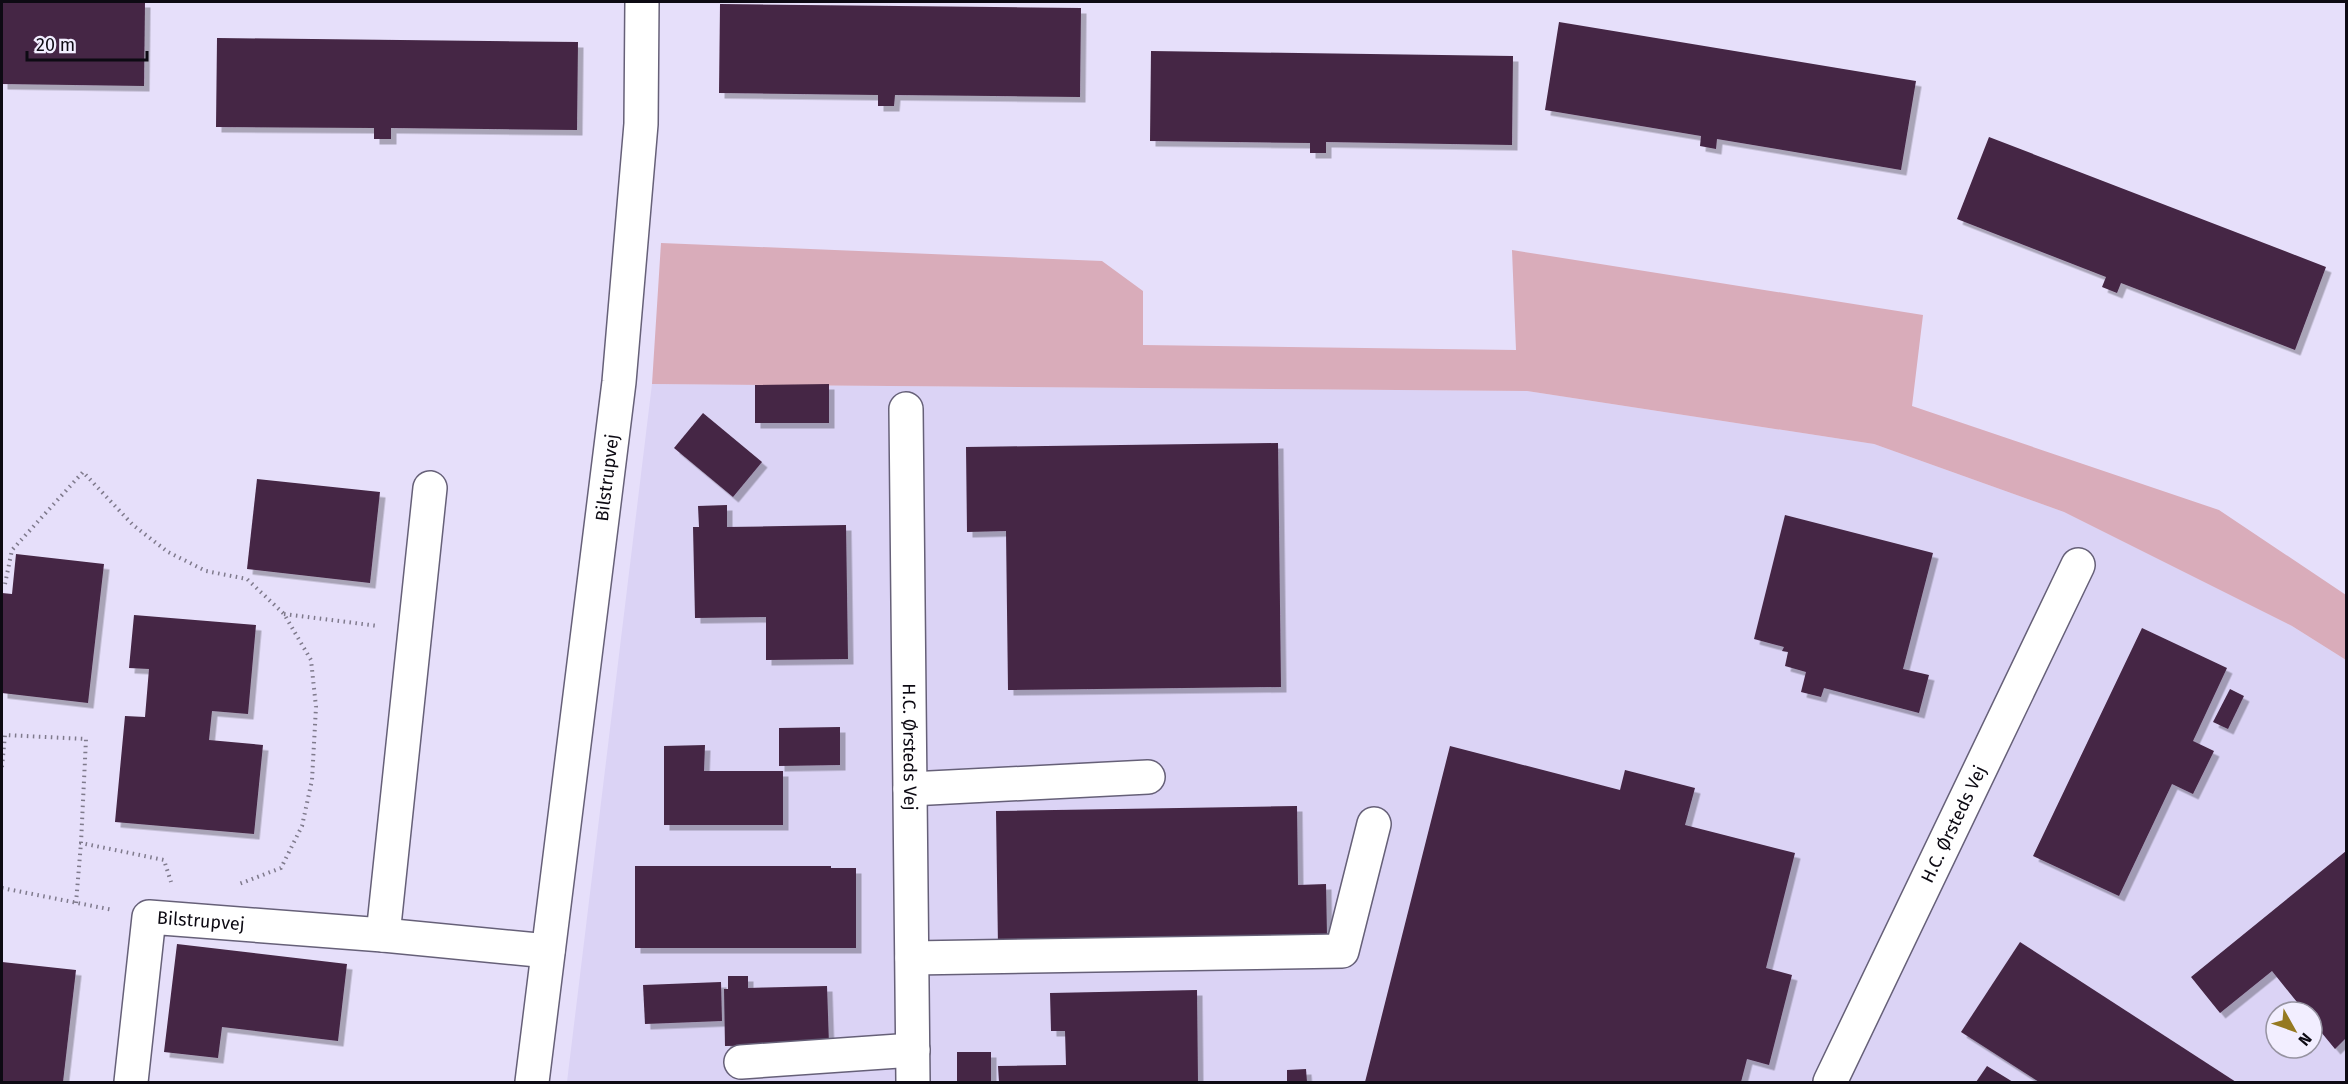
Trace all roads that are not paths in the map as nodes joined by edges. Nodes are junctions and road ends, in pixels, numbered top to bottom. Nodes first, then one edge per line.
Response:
1 (642, 2) edge
2 (906, 410) dead end
3 (430, 488) dead end
4 (2078, 565) dead end
5 (1148, 777) dead end
6 (910, 789) junction
7 (1374, 824) dead end
8 (382, 935) junction
9 (548, 951) junction
10 (912, 958) junction
11 (913, 1050) junction
12 (741, 1062) dead end
13 (131, 1083) edge
14 (532, 1083) edge
15 (913, 1083) edge
16 (1830, 1083) edge

1 - 9 street, Bilstrupvej
2 - 6 street, H.C. Ørsteds Vej
3 - 8 street
4 - 16 street, H.C. Ørsteds Vej
5 - 6 street
6 - 10 street, H.C. Ørsteds Vej
7 - 10 street
8 - 9 street, Bilstrupvej
8 - 13 street, Bilstrupvej
9 - 14 street, Bilstrupvej
10 - 11 street, H.C. Ørsteds Vej
11 - 12 street
11 - 15 street, H.C. Ørsteds Vej

